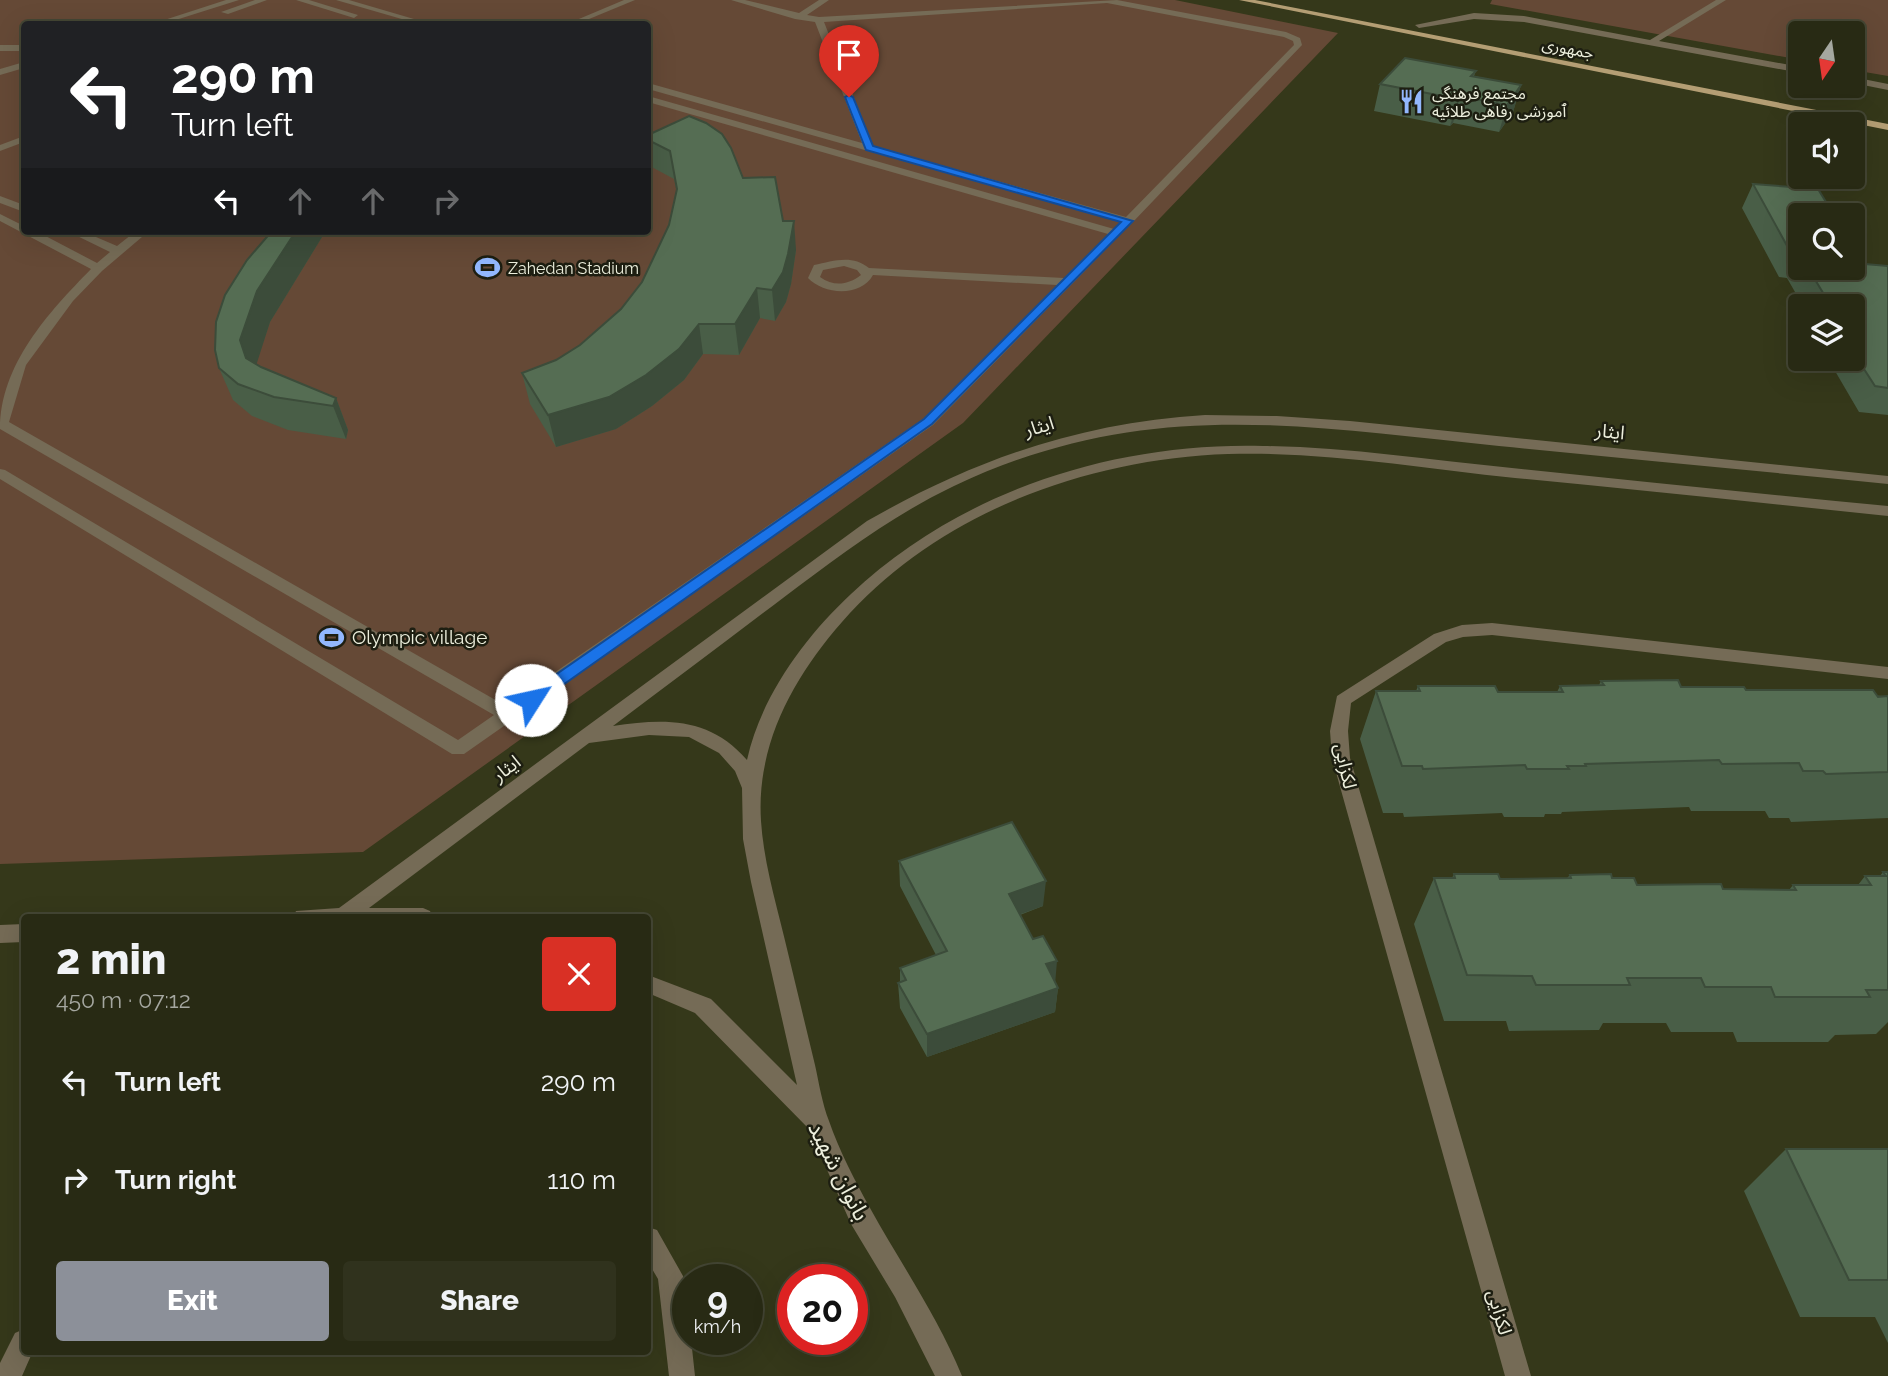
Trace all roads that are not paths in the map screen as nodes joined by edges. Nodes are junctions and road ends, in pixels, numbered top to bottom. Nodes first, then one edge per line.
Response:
1 (235, 0) edge
2 (263, 0) edge
3 (300, 0) edge
4 (340, 0) edge
5 (631, 0) edge
6 (736, 0) edge
7 (825, 0) edge
8 (1106, 0) edge
9 (1243, 0) edge
10 (1291, 0) edge
11 (1722, 0) edge
12 (798, 17) junction
13 (361, 18) dead end
14 (819, 20) junction
15 (166, 21) edge
16 (195, 21) edge
17 (416, 21) edge
18 (578, 21) edge
19 (1419, 25) junction
20 (1652, 42) junction
21 (0, 48) edge
22 (21, 48) edge
23 (21, 66) edge
24 (1788, 68) edge
25 (0, 72) edge
26 (21, 76) edge
27 (0, 82) edge
28 (1866, 82) edge
29 (1888, 86) edge
30 (651, 87) edge
31 (1784, 95) dead end
32 (651, 100) edge
33 (1888, 127) edge
34 (21, 140) edge
35 (0, 148) edge
36 (869, 148) junction
37 (0, 199) edge
38 (21, 208) edge
39 (0, 217) edge
40 (1128, 221) junction
41 (21, 228) edge
42 (1116, 233) junction
43 (35, 235) edge
44 (82, 235) edge
45 (138, 235) edge
46 (118, 251) junction
47 (98, 268) junction
48 (1067, 282) junction
49 (1056, 293) junction
50 (20, 365) junction
51 (0, 376) edge
52 (1, 423) edge
53 (0, 473) edge
54 (1888, 480) edge
55 (1888, 511) edge
56 (1888, 673) edge
57 (509, 716) junction
58 (582, 738) junction
59 (752, 789) junction
60 (347, 914) edge
61 (21, 933) edge
62 (0, 934) edge
63 (651, 985) edge
64 (817, 1121) junction
65 (651, 1244) edge
66 (21, 1348) edge
67 (8, 1376) edge
68 (682, 1376) edge
69 (949, 1376) edge
70 (1518, 1376) edge

1 - 15 street
2 - 16 street
3 - 13 street
4 - 17 street
5 - 18 street
6 - 12 street
7 - 12 street
8 - 14 street
8 - 40 street
9 - 33 main road, جمهوری
10 - 19 main road, جمهوری
11 - 20 street
12 - 14 street
14 - 36 street
19 - 20 street
19 - 31 main road, جمهوری
20 - 24 street
21 - 22 street
23 - 25 street
26 - 27 street
28 - 29 street
30 - 36 street
32 - 42 street
34 - 35 street
36 - 40 street
37 - 38 street
39 - 41 street
40 - 42 street
42 - 48 street
43 - 47 street
44 - 46 street
45 - 46 street
46 - 47 street
47 - 50 street
48 - 49 street
48 - 49 street
49 - 57 street
50 - 51 street
50 - 52 street
52 - 57 street
53 - 57 street
54 - 58 street, ایثار
55 - 59 street
56 - 70 street, لکزایی
58 - 59 street
58 - 60 street, ایثار
59 - 64 street
61 - 62 street
63 - 64 street, بانوان شهید
64 - 69 street, بانوان شهید
65 - 68 street
66 - 67 street

